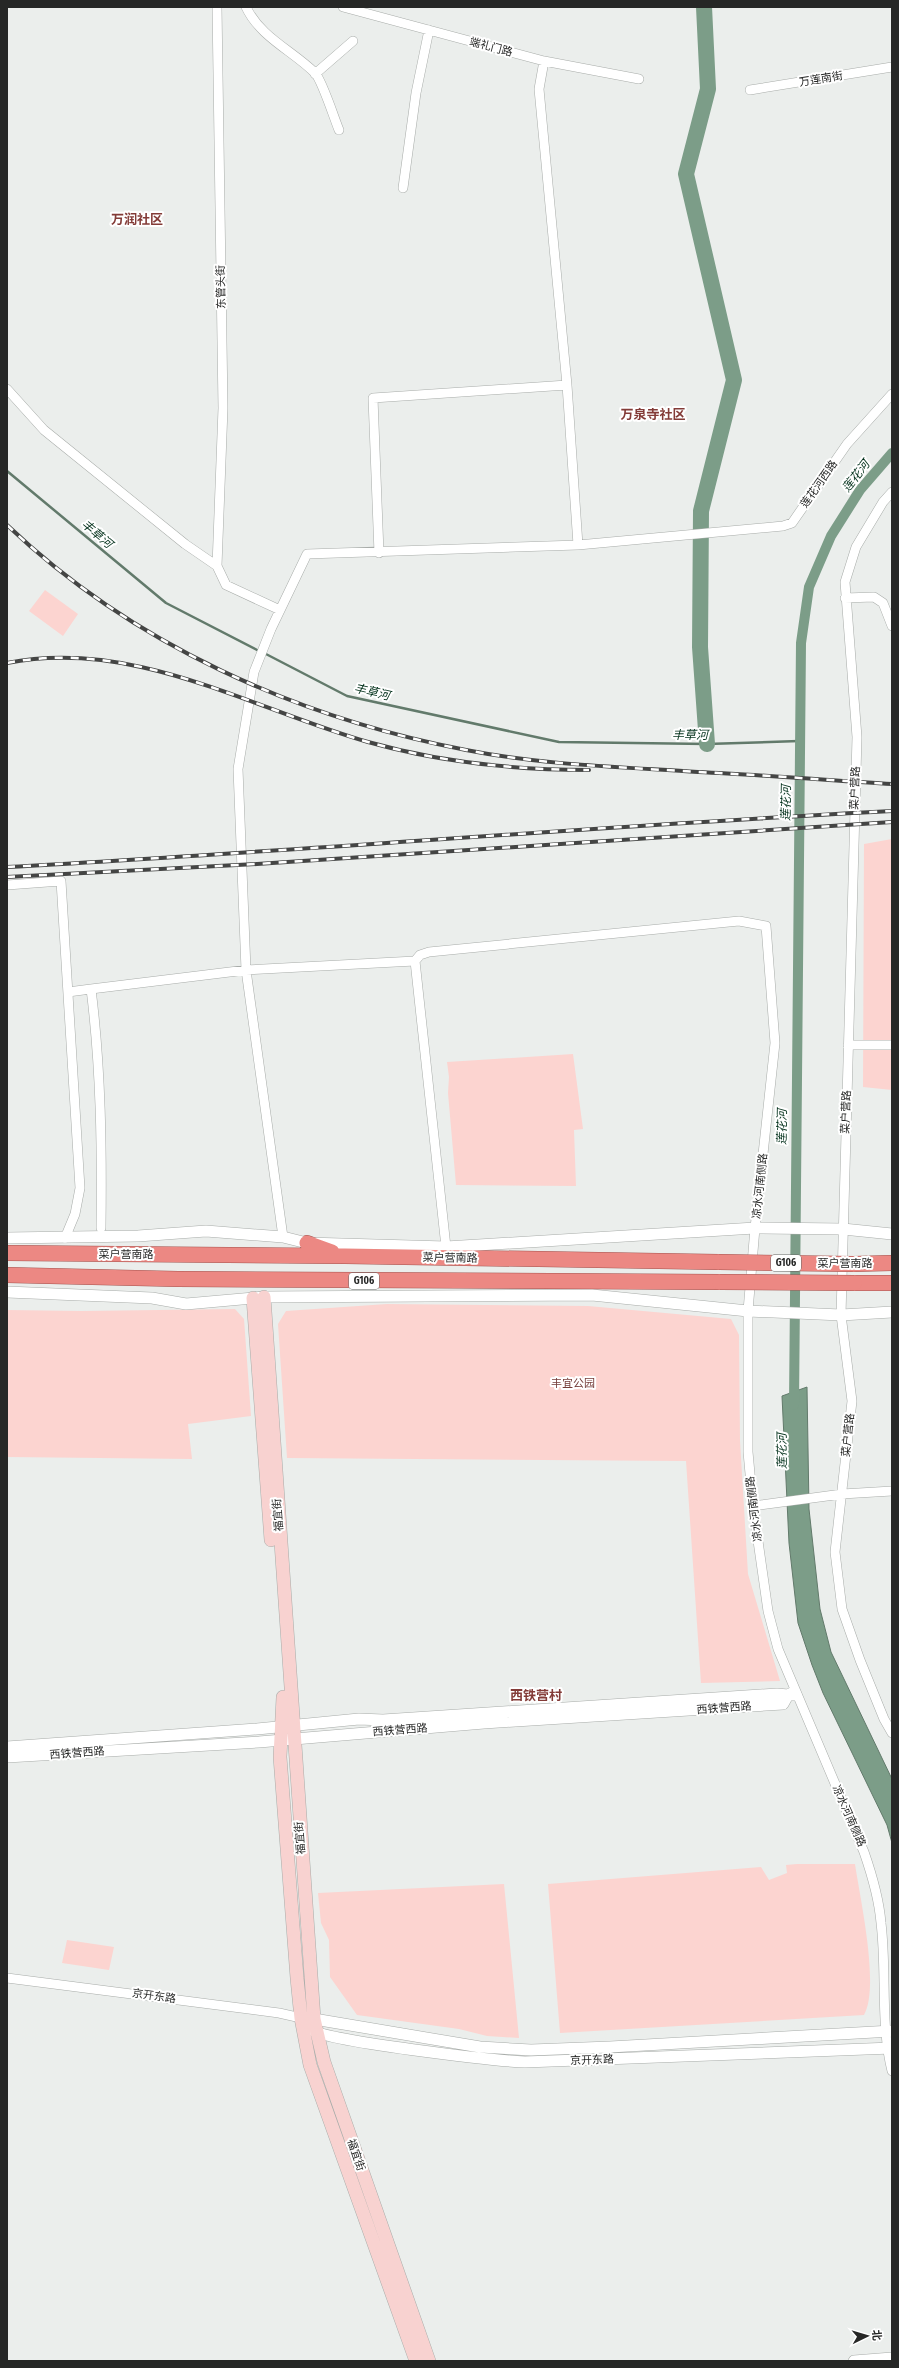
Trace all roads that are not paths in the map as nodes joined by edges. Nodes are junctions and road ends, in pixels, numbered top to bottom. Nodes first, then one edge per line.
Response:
1 (217, 7) edge
2 (246, 7) edge
3 (343, 7) edge
4 (429, 30) junction
5 (353, 41) dead end
6 (544, 61) junction
7 (892, 67) edge
8 (315, 74) junction
9 (639, 79) dead end
10 (750, 90) dead end
11 (339, 130) dead end
12 (403, 188) dead end
13 (567, 385) junction
14 (7, 389) edge
15 (892, 394) edge
16 (892, 492) edge
17 (578, 545) junction
18 (379, 553) junction
19 (218, 566) junction
20 (845, 598) junction
21 (280, 610) junction
22 (892, 626) edge
23 (7, 885) edge
24 (415, 962) junction
25 (246, 970) junction
26 (91, 989) junction
27 (68, 992) junction
28 (848, 1045) junction
29 (892, 1045) edge
30 (101, 1228) dead end
31 (755, 1228) junction
32 (843, 1229) junction
33 (892, 1234) edge
34 (283, 1237) junction
35 (7, 1238) edge
36 (65, 1238) junction
37 (307, 1243) junction
38 (446, 1247) junction
39 (7, 1253) edge
40 (345, 1256) junction
41 (892, 1263) edge
42 (7, 1275) edge
43 (892, 1284) edge
44 (7, 1292) edge
45 (258, 1298) junction
46 (748, 1311) junction
47 (892, 1312) edge
48 (841, 1315) junction
49 (892, 1491) edge
50 (842, 1494) junction
51 (753, 1506) junction
52 (793, 1694) junction
53 (287, 1726) junction
54 (892, 1733) edge
55 (288, 1739) junction
56 (7, 1747) edge
57 (7, 1757) edge
58 (7, 1978) edge
59 (308, 2018) junction
60 (889, 2031) edge
61 (316, 2034) junction
62 (889, 2048) edge
63 (892, 2072) edge
64 (892, 2358) edge
65 (416, 2361) edge
66 (429, 2361) edge
67 (854, 2361) edge

1 - 19 street, 东管头街
2 - 8 street
3 - 4 street, 端礼门路
4 - 6 street, 端礼门路
4 - 12 street
5 - 8 street
6 - 9 street, 端礼门路
6 - 13 street
7 - 10 street, 万莲南街
8 - 11 street
13 - 17 street
13 - 18 street
14 - 19 street
15 - 17 street, 莲花河西路
16 - 20 street, 菜户营路
17 - 18 street, 莲花河西路
18 - 21 street, 莲花河西路
19 - 21 street
20 - 22 street
20 - 28 street, 菜户营路
21 - 25 street
23 - 27 street
24 - 25 street
24 - 31 street, 凉水河南侧路
24 - 38 street
25 - 26 street
25 - 34 street
26 - 27 street
26 - 30 street
27 - 36 street
28 - 29 street
28 - 32 street, 菜户营路
31 - 32 street, 菜户营南路
31 - 38 street, 菜户营南路
31 - 46 street, 凉水河南侧路
32 - 33 street
32 - 48 street, 菜户营路
34 - 36 street, 菜户营南路
34 - 37 street, 菜户营南路
35 - 36 street, 菜户营南路
37 - 38 street, 菜户营南路
37 - 40 highway
39 - 40 highway, 菜户营南路 / G106
40 - 41 highway, 菜户营南路 / G106, bridge
42 - 43 highway, 菜户营南路 / G106, bridge
44 - 45 street
45 - 46 street
45 - 53 main road, 福宜街
46 - 48 street
46 - 51 street, 凉水河南侧路
47 - 48 street
48 - 50 street, 菜户营路
49 - 50 street
50 - 51 street
50 - 54 street, 菜户营路
51 - 52 street, 凉水河南侧路
52 - 53 street, 西铁营西路
52 - 55 street, 西铁营西路
52 - 60 street, 凉水河南侧路
53 - 55 main road, 福宜街
53 - 56 street, 西铁营西路
55 - 57 street, 西铁营西路
55 - 59 main road, 福宜街
58 - 59 street, 京开东路
59 - 60 street, 京开东路
59 - 61 main road, 福宜街
59 - 65 main road, 福宜街
60 - 62 street, 凉水河南侧路
61 - 62 street, 京开东路
61 - 66 main road, 福宜街
62 - 63 street, 凉水河南侧路
64 - 67 street

